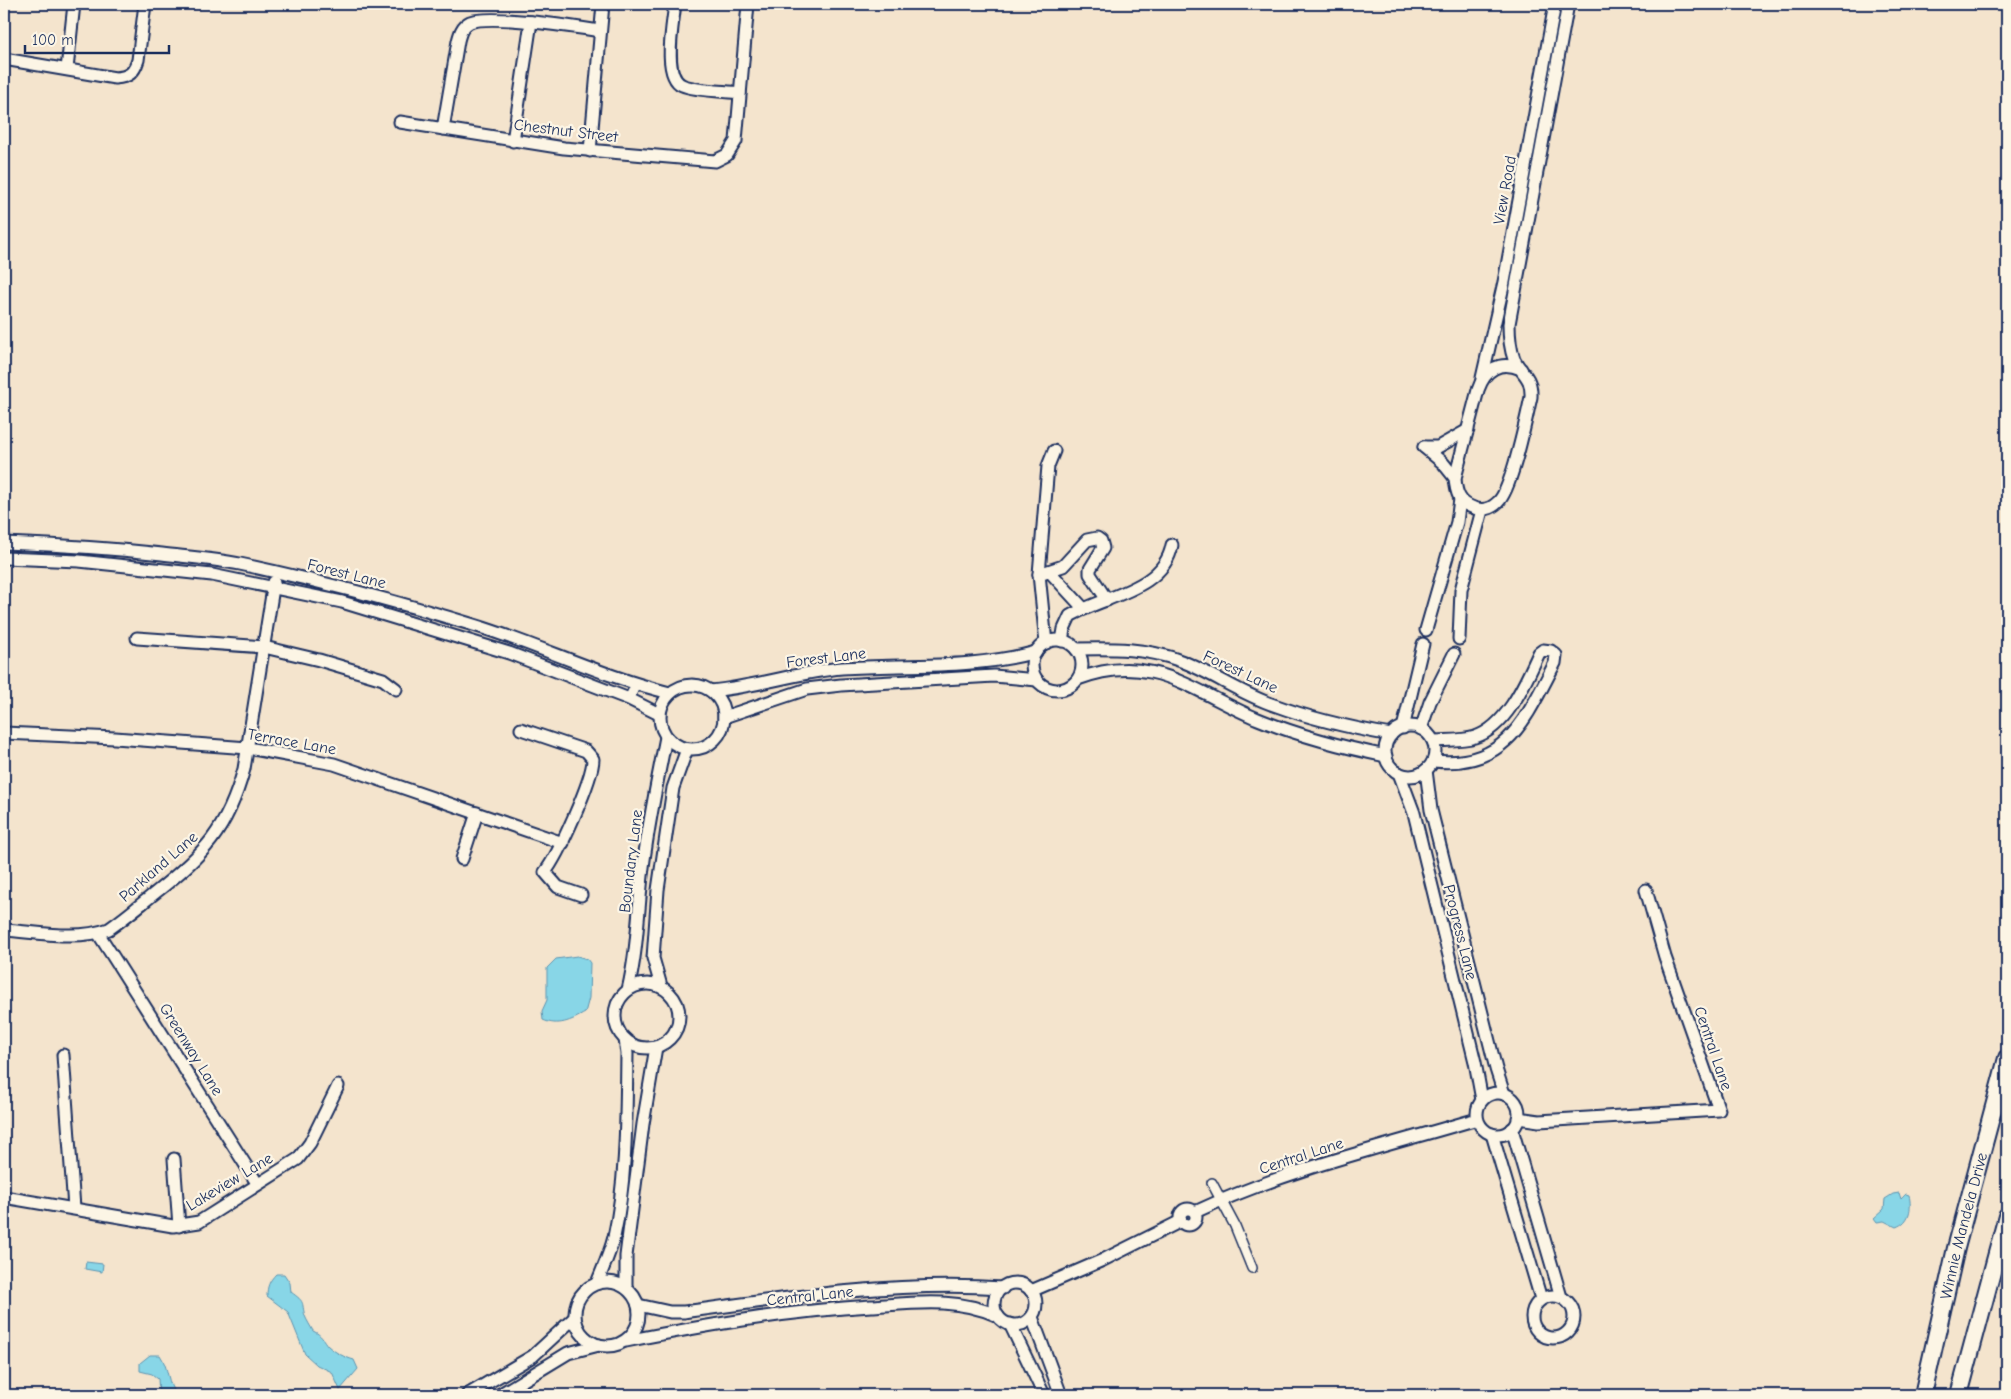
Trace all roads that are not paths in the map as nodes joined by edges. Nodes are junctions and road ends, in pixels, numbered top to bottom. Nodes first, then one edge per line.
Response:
1 (74, 4) edge
2 (145, 4) edge
3 (603, 4) edge
4 (675, 4) edge
5 (748, 4) edge
6 (1555, 4) edge
7 (1568, 4) edge
8 (531, 22) junction
9 (600, 31) junction
10 (4, 59) edge
11 (67, 69) junction
12 (740, 93) junction
13 (400, 122) dead end
14 (443, 129) junction
15 (513, 141) junction
16 (590, 151) junction
17 (1521, 369) junction
18 (1481, 382) junction
19 (1468, 430) junction
20 (1054, 451) dead end
21 (1455, 478) junction
22 (1460, 499) junction
23 (1482, 510) junction
24 (4, 544) edge
25 (1172, 545) dead end
26 (4, 558) edge
27 (1044, 573) junction
28 (276, 574) junction
29 (273, 589) junction
30 (1107, 600) junction
31 (1084, 609) junction
32 (1426, 630) dead end
33 (137, 638) dead end
34 (1459, 640) dead end
35 (1062, 641) junction
36 (1046, 643) junction
37 (1422, 644) dead end
38 (264, 647) junction
39 (1076, 649) junction
40 (1036, 652) junction
41 (1454, 654) dead end
42 (1078, 678) junction
43 (1037, 680) junction
44 (636, 684) junction
45 (396, 689) dead end
46 (711, 690) junction
47 (670, 693) junction
48 (629, 700) junction
49 (659, 714) junction
50 (724, 717) junction
51 (1403, 728) junction
52 (520, 729) dead end
53 (1421, 729) junction
54 (4, 733) edge
55 (1391, 735) junction
56 (666, 737) junction
57 (1432, 740) junction
58 (248, 748) junction
59 (687, 749) junction
60 (1386, 756) junction
61 (1434, 761) junction
62 (1426, 770) junction
63 (1399, 773) junction
64 (477, 813) junction
65 (563, 843) junction
66 (462, 859) dead end
67 (1646, 890) dead end
68 (581, 896) dead end
69 (4, 930) edge
70 (98, 933) junction
71 (661, 986) junction
72 (628, 990) junction
73 (625, 1039) junction
74 (656, 1047) junction
75 (63, 1055) dead end
76 (2007, 1058) edge
77 (338, 1086) dead end
78 (1504, 1094) junction
79 (1482, 1100) junction
80 (1518, 1118) junction
81 (1477, 1119) junction
82 (1512, 1129) junction
83 (1492, 1134) junction
84 (174, 1159) dead end
85 (258, 1183) junction
86 (1212, 1183) dead end
87 (4, 1197) edge
88 (1222, 1200) junction
89 (74, 1208) junction
90 (2007, 1216) edge
91 (179, 1226) junction
92 (1252, 1268) dead end
93 (597, 1283) junction
94 (626, 1288) junction
95 (1003, 1288) junction
96 (1032, 1291) junction
97 (1561, 1297) junction
98 (1541, 1299) junction
99 (638, 1305) junction
100 (998, 1316) junction
101 (1032, 1317) junction
102 (574, 1318) junction
103 (1010, 1324) junction
104 (626, 1341) junction
105 (599, 1345) junction
106 (467, 1395) edge
107 (499, 1395) edge
108 (1044, 1395) edge
109 (1061, 1395) edge
110 (1923, 1395) edge
111 (1959, 1395) edge

1 - 11 street
2 - 11 street
3 - 9 street
4 - 12 street
5 - 12 street
6 - 18 street, View Road
7 - 17 street, View Road
8 - 9 street
8 - 14 street
8 - 15 street
9 - 16 street
10 - 11 street
12 - 16 street, Chestnut Street
13 - 14 street, Chestnut Street
14 - 15 street, Chestnut Street
15 - 16 street, Chestnut Street
17 - 18 street
17 - 23 street, View Road
18 - 19 street, View Road
19 - 21 street, View Road
19 - 21 street
20 - 27 street
21 - 22 street, View Road
22 - 23 street
22 - 32 street
23 - 34 street
24 - 28 street, Forest Lane
25 - 30 street
26 - 29 street, Forest Lane
27 - 30 street
27 - 31 street
27 - 36 street
28 - 29 street, Parkland Lane
28 - 44 street, Forest Lane
29 - 38 street, Parkland Lane
29 - 48 street, Forest Lane
30 - 31 street
31 - 35 street
33 - 38 street
35 - 36 street
35 - 39 street
36 - 40 street
37 - 51 street
38 - 45 street
38 - 58 street, Parkland Lane
39 - 42 street
39 - 55 street, Forest Lane
40 - 43 street
40 - 46 street, Forest Lane
41 - 53 street
42 - 43 street
42 - 60 street
43 - 50 street, Forest Lane
44 - 47 street, Forest Lane
44 - 48 street
46 - 47 street
46 - 50 street
47 - 49 street
48 - 49 street, Forest Lane
49 - 56 street
50 - 59 street
51 - 53 street
51 - 55 street
52 - 65 street
53 - 57 street
54 - 58 street, Terrace Lane
55 - 60 street
56 - 59 street
56 - 72 street, Boundary Lane
57 - 61 street
57 - 61 street
58 - 64 street, Terrace Lane
58 - 70 street, Parkland Lane
59 - 71 street, Boundary Lane
60 - 63 street
61 - 62 street
62 - 63 street
62 - 78 street, Progress Lane
63 - 79 street, Progress Lane
64 - 65 street, Terrace Lane
64 - 66 street
65 - 68 street
67 - 80 street, Central Lane
69 - 70 street, Parkland Lane
70 - 85 street, Greenway Lane
71 - 72 street
71 - 74 street
72 - 73 street
73 - 74 street
73 - 93 street
74 - 94 street
75 - 89 street
76 - 110 main road, Winnie Mandela Drive
77 - 85 street, Lakeview Lane
78 - 79 street
78 - 80 street
79 - 81 street
80 - 82 street
81 - 83 street
81 - 88 street, Central Lane
82 - 83 street
82 - 97 street
83 - 98 street
84 - 91 street
85 - 91 street, Lakeview Lane
86 - 88 street
87 - 89 street, Lakeview Lane
88 - 92 street
88 - 96 street, Central Lane
89 - 91 street, Lakeview Lane
90 - 111 main road
93 - 94 street
93 - 102 street
94 - 99 street
95 - 96 street, Central Lane
95 - 99 street, Central Lane
95 - 100 street
96 - 101 street
97 - 98 street
97 - 98 street
99 - 104 street
100 - 103 street, Central Lane
100 - 104 street, Central Lane
101 - 103 street
101 - 109 street
102 - 105 street
102 - 106 street
103 - 108 street
104 - 105 street
105 - 107 street

